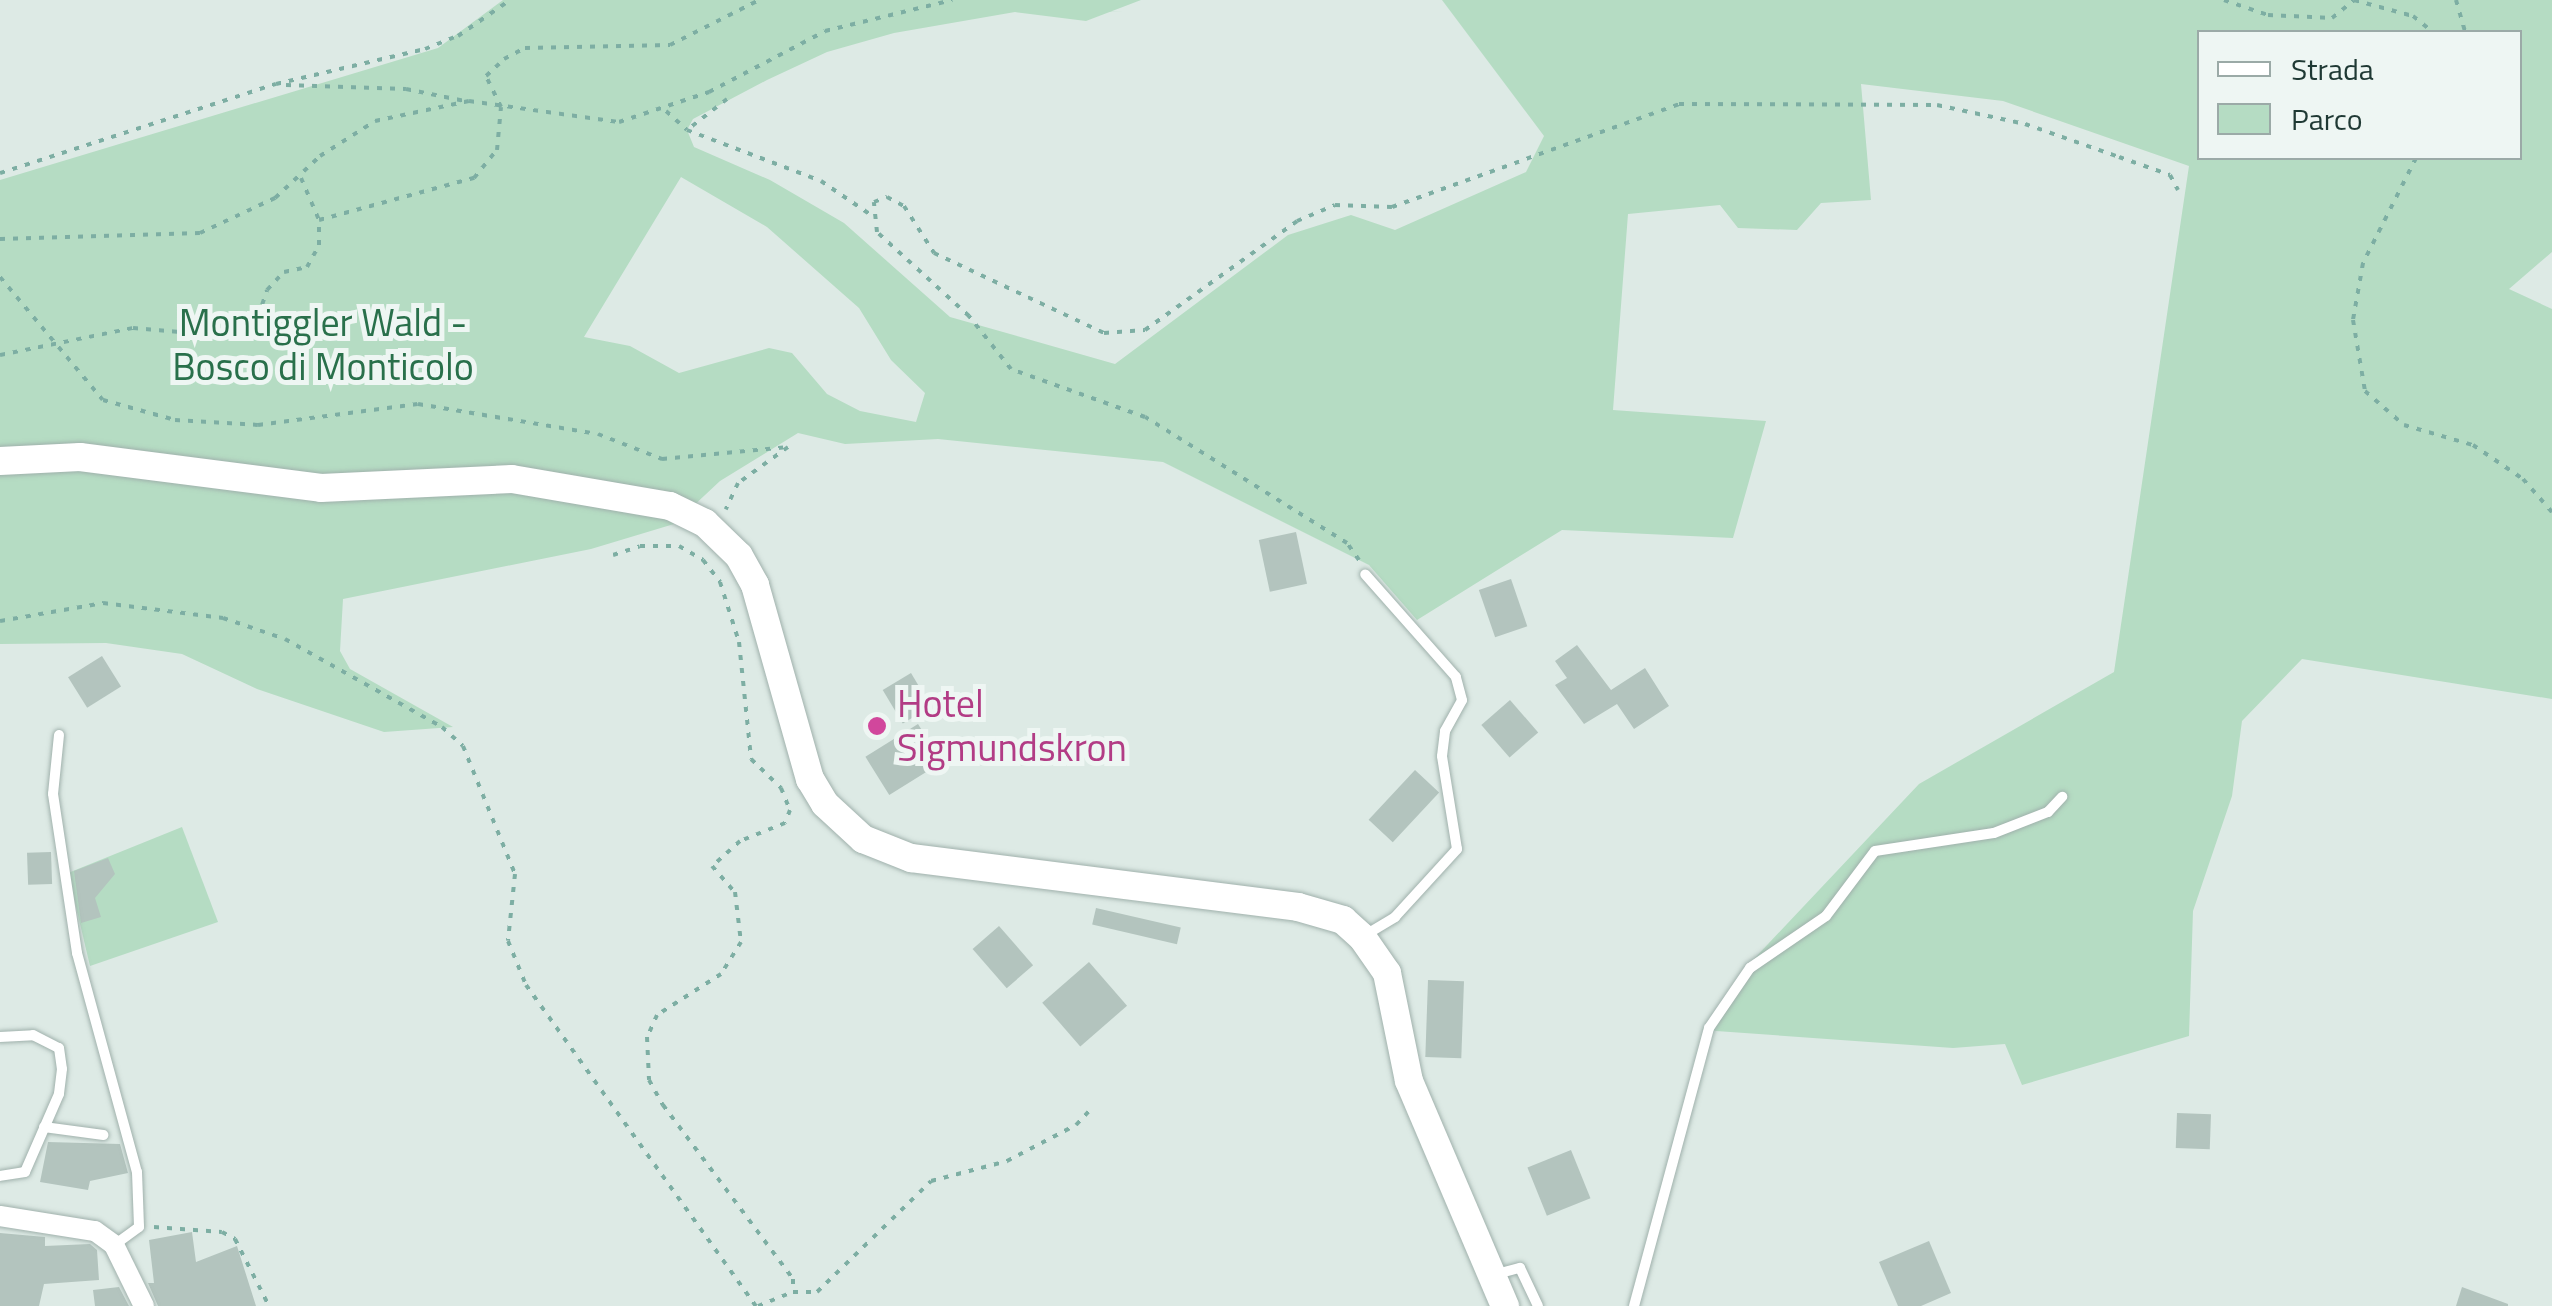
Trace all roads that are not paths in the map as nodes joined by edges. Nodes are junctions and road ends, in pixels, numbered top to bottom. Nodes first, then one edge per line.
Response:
1 (0, 461) edge
2 (1365, 574) road end
3 (59, 734) dead end
4 (2062, 797) dead end
5 (1362, 937) junction
6 (0, 1037) edge
7 (44, 1127) junction
8 (104, 1135) dead end
9 (0, 1176) edge
10 (0, 1216) edge
11 (114, 1245) junction
12 (1492, 1276) junction
13 (144, 1306) edge
14 (1505, 1306) edge
15 (1538, 1306) edge
16 (1634, 1306) edge

1 - 5 main road
2 - 5 lane
3 - 11 lane
4 - 16 lane
5 - 12 main road
6 - 7 lane
7 - 8 lane
7 - 9 lane
10 - 11 street
11 - 13 street
12 - 14 main road
12 - 15 lane

